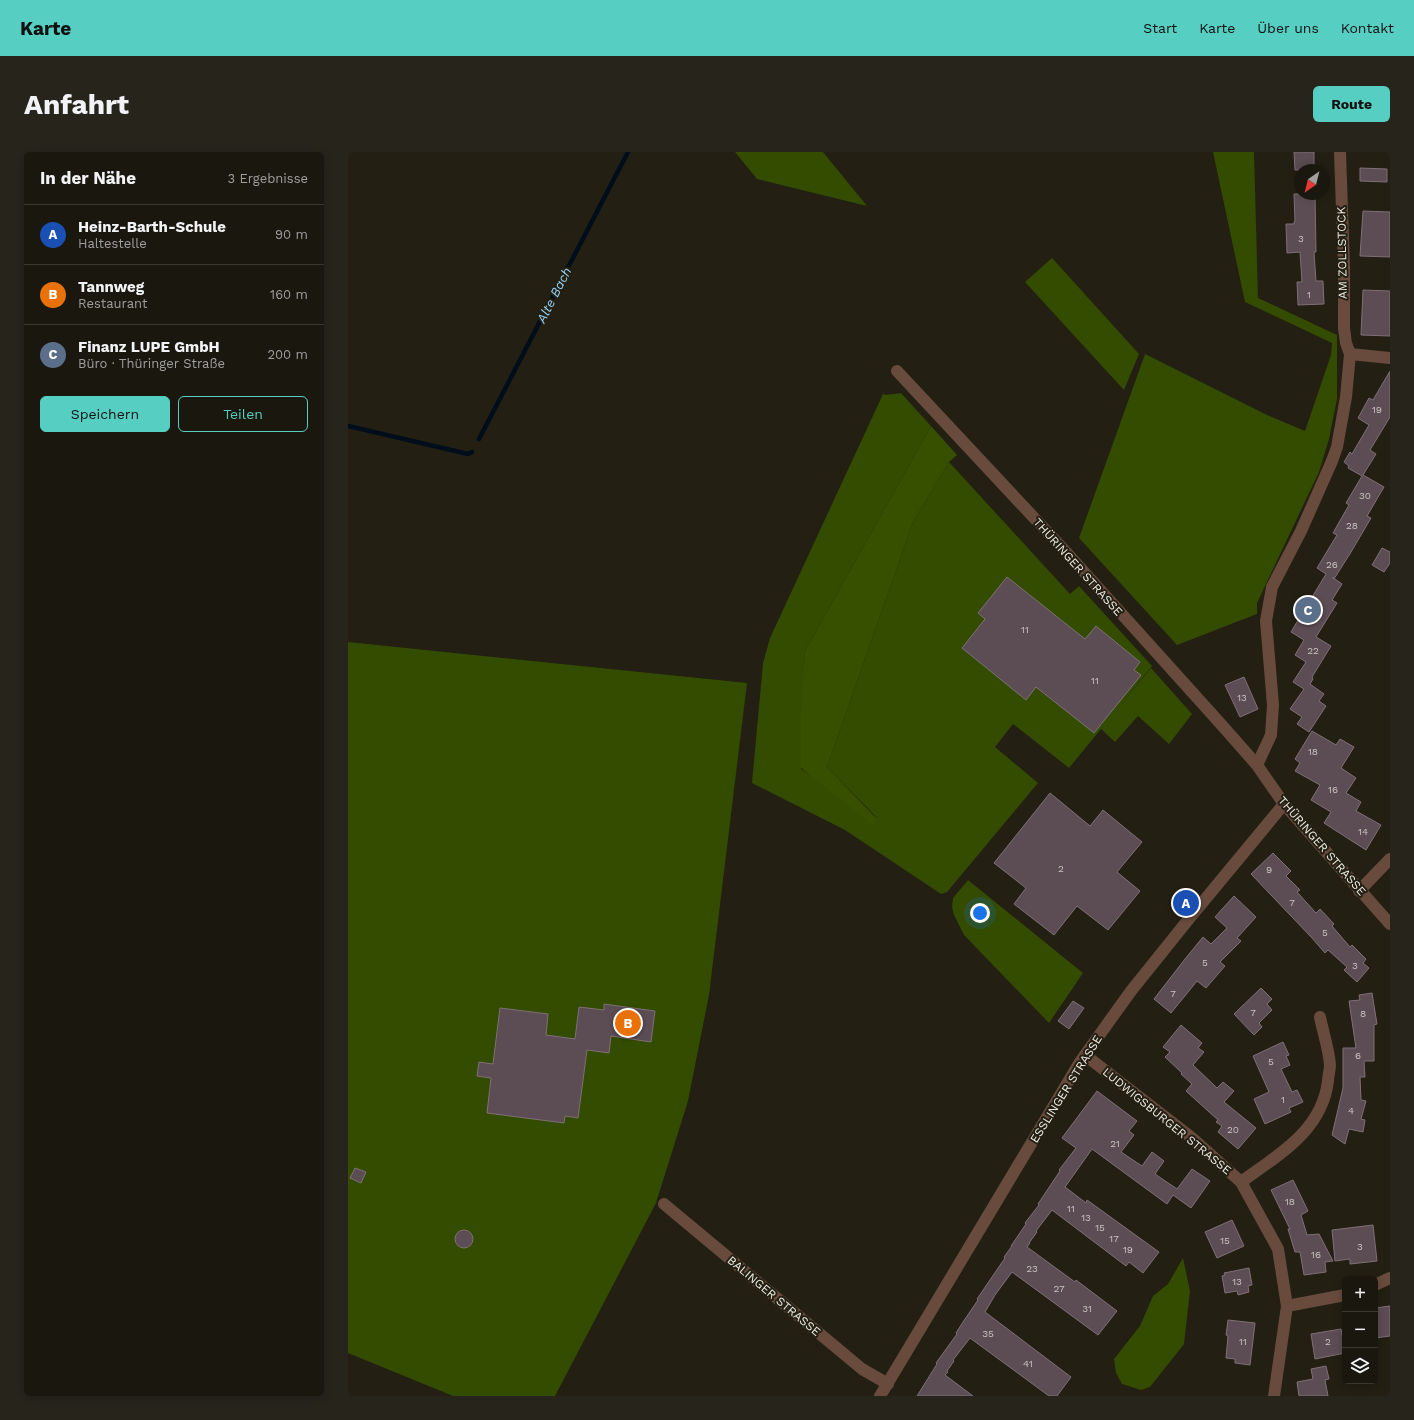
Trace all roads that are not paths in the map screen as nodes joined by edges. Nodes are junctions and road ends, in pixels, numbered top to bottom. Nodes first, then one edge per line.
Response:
1 (1340, 152) edge
2 (1350, 354) junction
3 (1390, 358) edge
4 (897, 371) dead end
5 (1257, 765) junction
6 (1284, 804) junction
7 (1390, 859) edge
8 (1359, 890) junction
9 (1390, 924) edge
10 (1320, 1017) dead end
11 (1086, 1055) junction
12 (1241, 1182) junction
13 (664, 1204) dead end
14 (1390, 1278) edge
15 (1378, 1284) edge
16 (1342, 1296) edge
17 (1287, 1306) junction
18 (888, 1384) junction
19 (880, 1396) edge
20 (1274, 1396) edge

1 - 2 street, AM ZOLLSTOCK
2 - 3 street
2 - 5 street
4 - 5 street, THÜRINGER STRASSE
5 - 6 street, THÜRINGER STRASSE
6 - 8 street, THÜRINGER STRASSE
6 - 11 street, ESSLINGER STRASSE
7 - 8 street
8 - 9 street, THÜRINGER STRASSE
10 - 12 street
11 - 12 street, LUDWIGSBURGER STRASSE
11 - 18 street, ESSLINGER STRASSE
12 - 17 street, LUDWIGSBURGER STRASSE
13 - 18 street, BALINGER STRASSE
14 - 15 street
16 - 17 street
17 - 20 street, LUDWIGSBURGER STRASSE
18 - 19 street, ESSLINGER STRASSE

